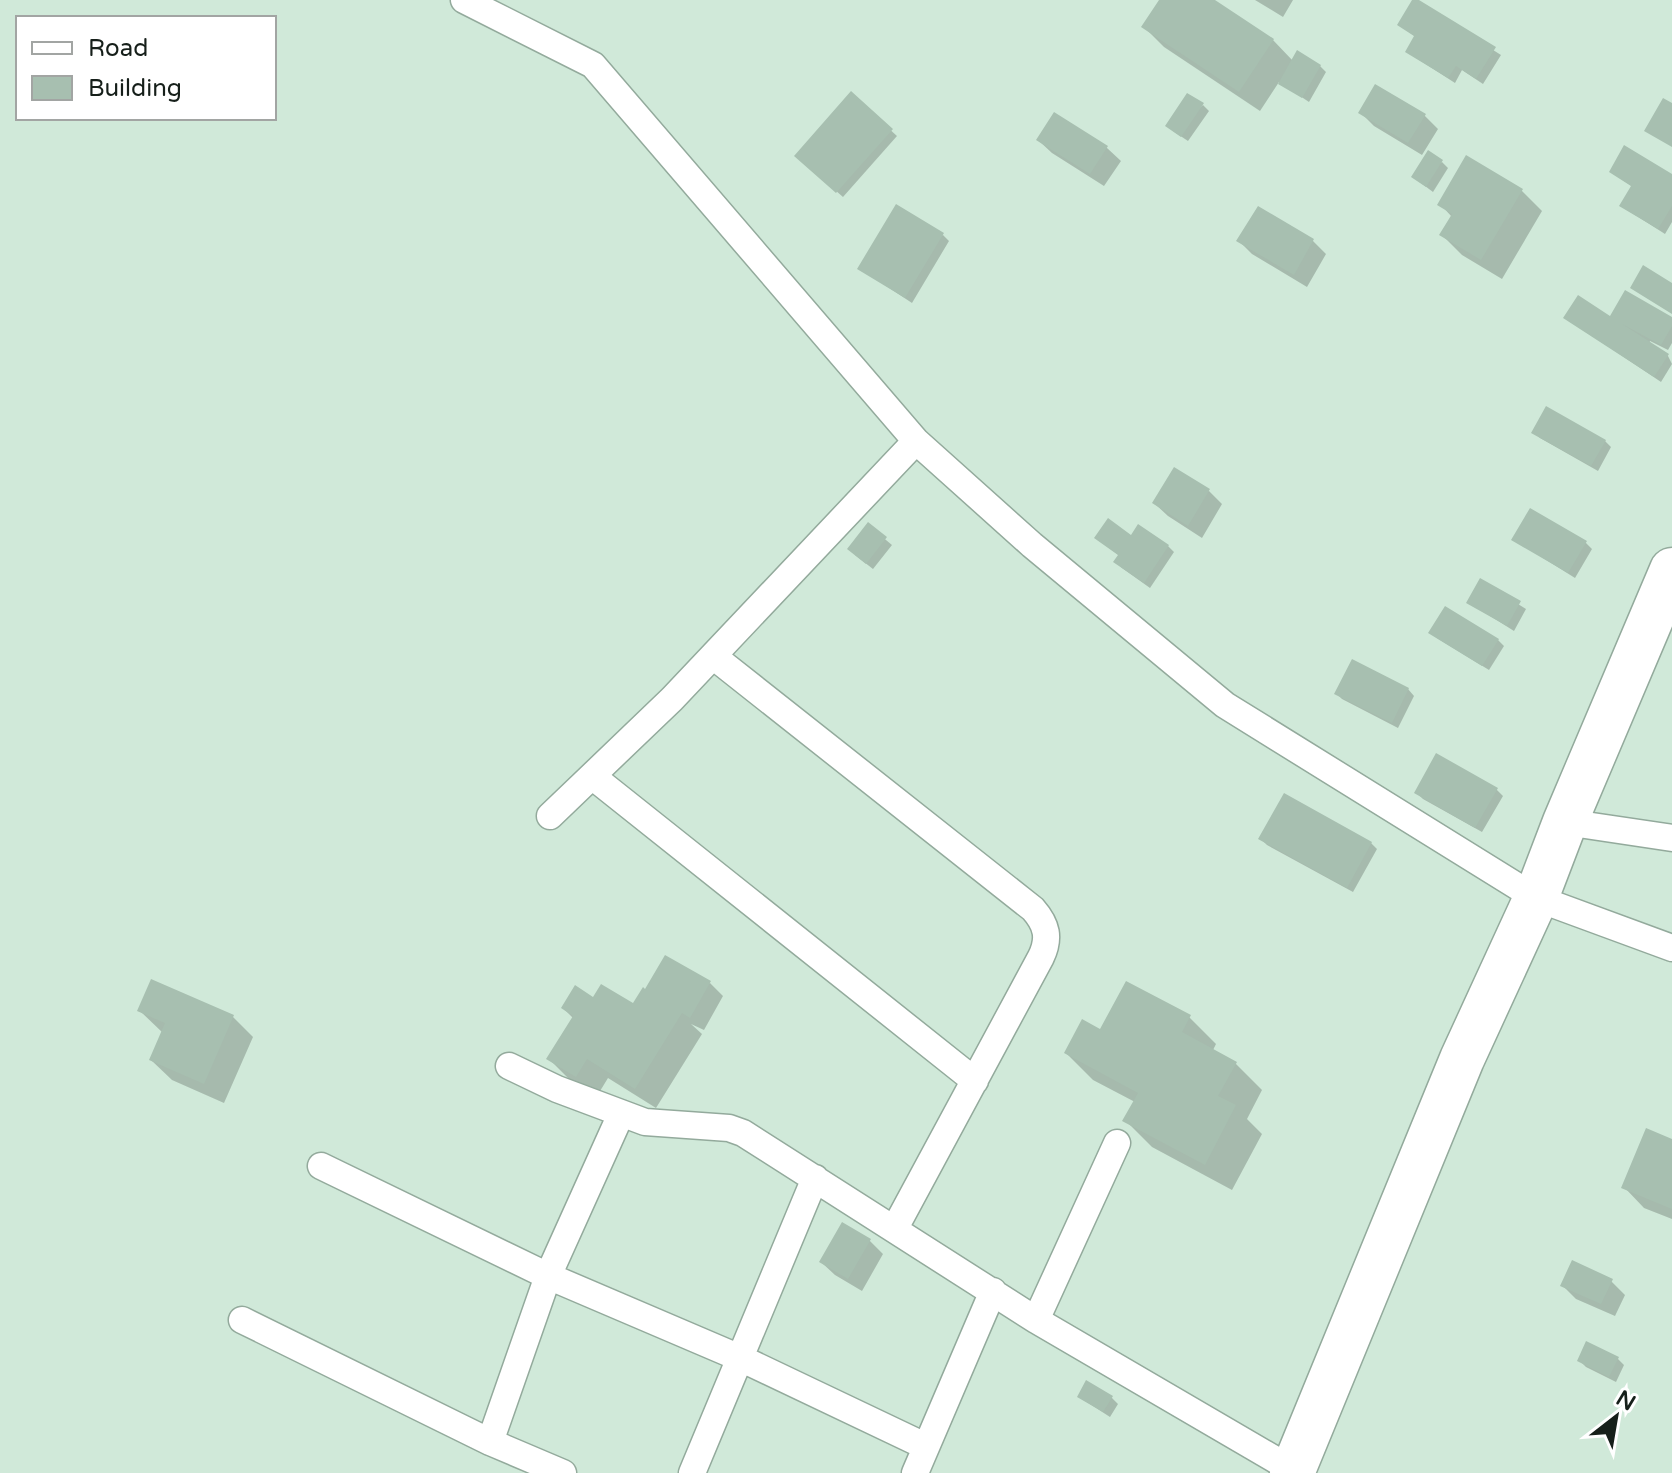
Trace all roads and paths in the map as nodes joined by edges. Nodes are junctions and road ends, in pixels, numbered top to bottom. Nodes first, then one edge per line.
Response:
1 (464, 0) edge
2 (916, 441) junction
3 (1672, 570) edge
4 (713, 656) junction
5 (592, 776) junction
6 (550, 816) dead end
7 (1565, 822) junction
8 (1672, 838) edge
9 (1536, 898) junction
10 (1672, 948) edge
11 (509, 1066) dead end
12 (975, 1081) junction
13 (621, 1114) junction
14 (1117, 1143) dead end
15 (321, 1166) dead end
16 (815, 1178) junction
17 (895, 1228) junction
18 (548, 1276) junction
19 (993, 1291) junction
20 (242, 1320) dead end
21 (1036, 1320) junction
22 (740, 1358) junction
23 (490, 1442) junction
24 (925, 1446) junction
25 (1293, 1472) edge
26 (563, 1473) edge
27 (692, 1473) edge
28 (915, 1473) edge

1 - 2 street
2 - 4 street
2 - 9 street
3 - 7 highway
4 - 5 street
4 - 12 street
5 - 6 street
5 - 12 street
7 - 8 street
7 - 9 highway
9 - 10 street
9 - 25 highway
11 - 13 street
12 - 17 street
13 - 16 street
13 - 18 street
14 - 21 street
15 - 18 street
16 - 17 street
16 - 22 street
17 - 19 street
18 - 22 street
18 - 23 street
19 - 21 street
19 - 24 street
20 - 23 street
21 - 25 street
22 - 24 street
22 - 27 street
23 - 26 street
24 - 28 street

